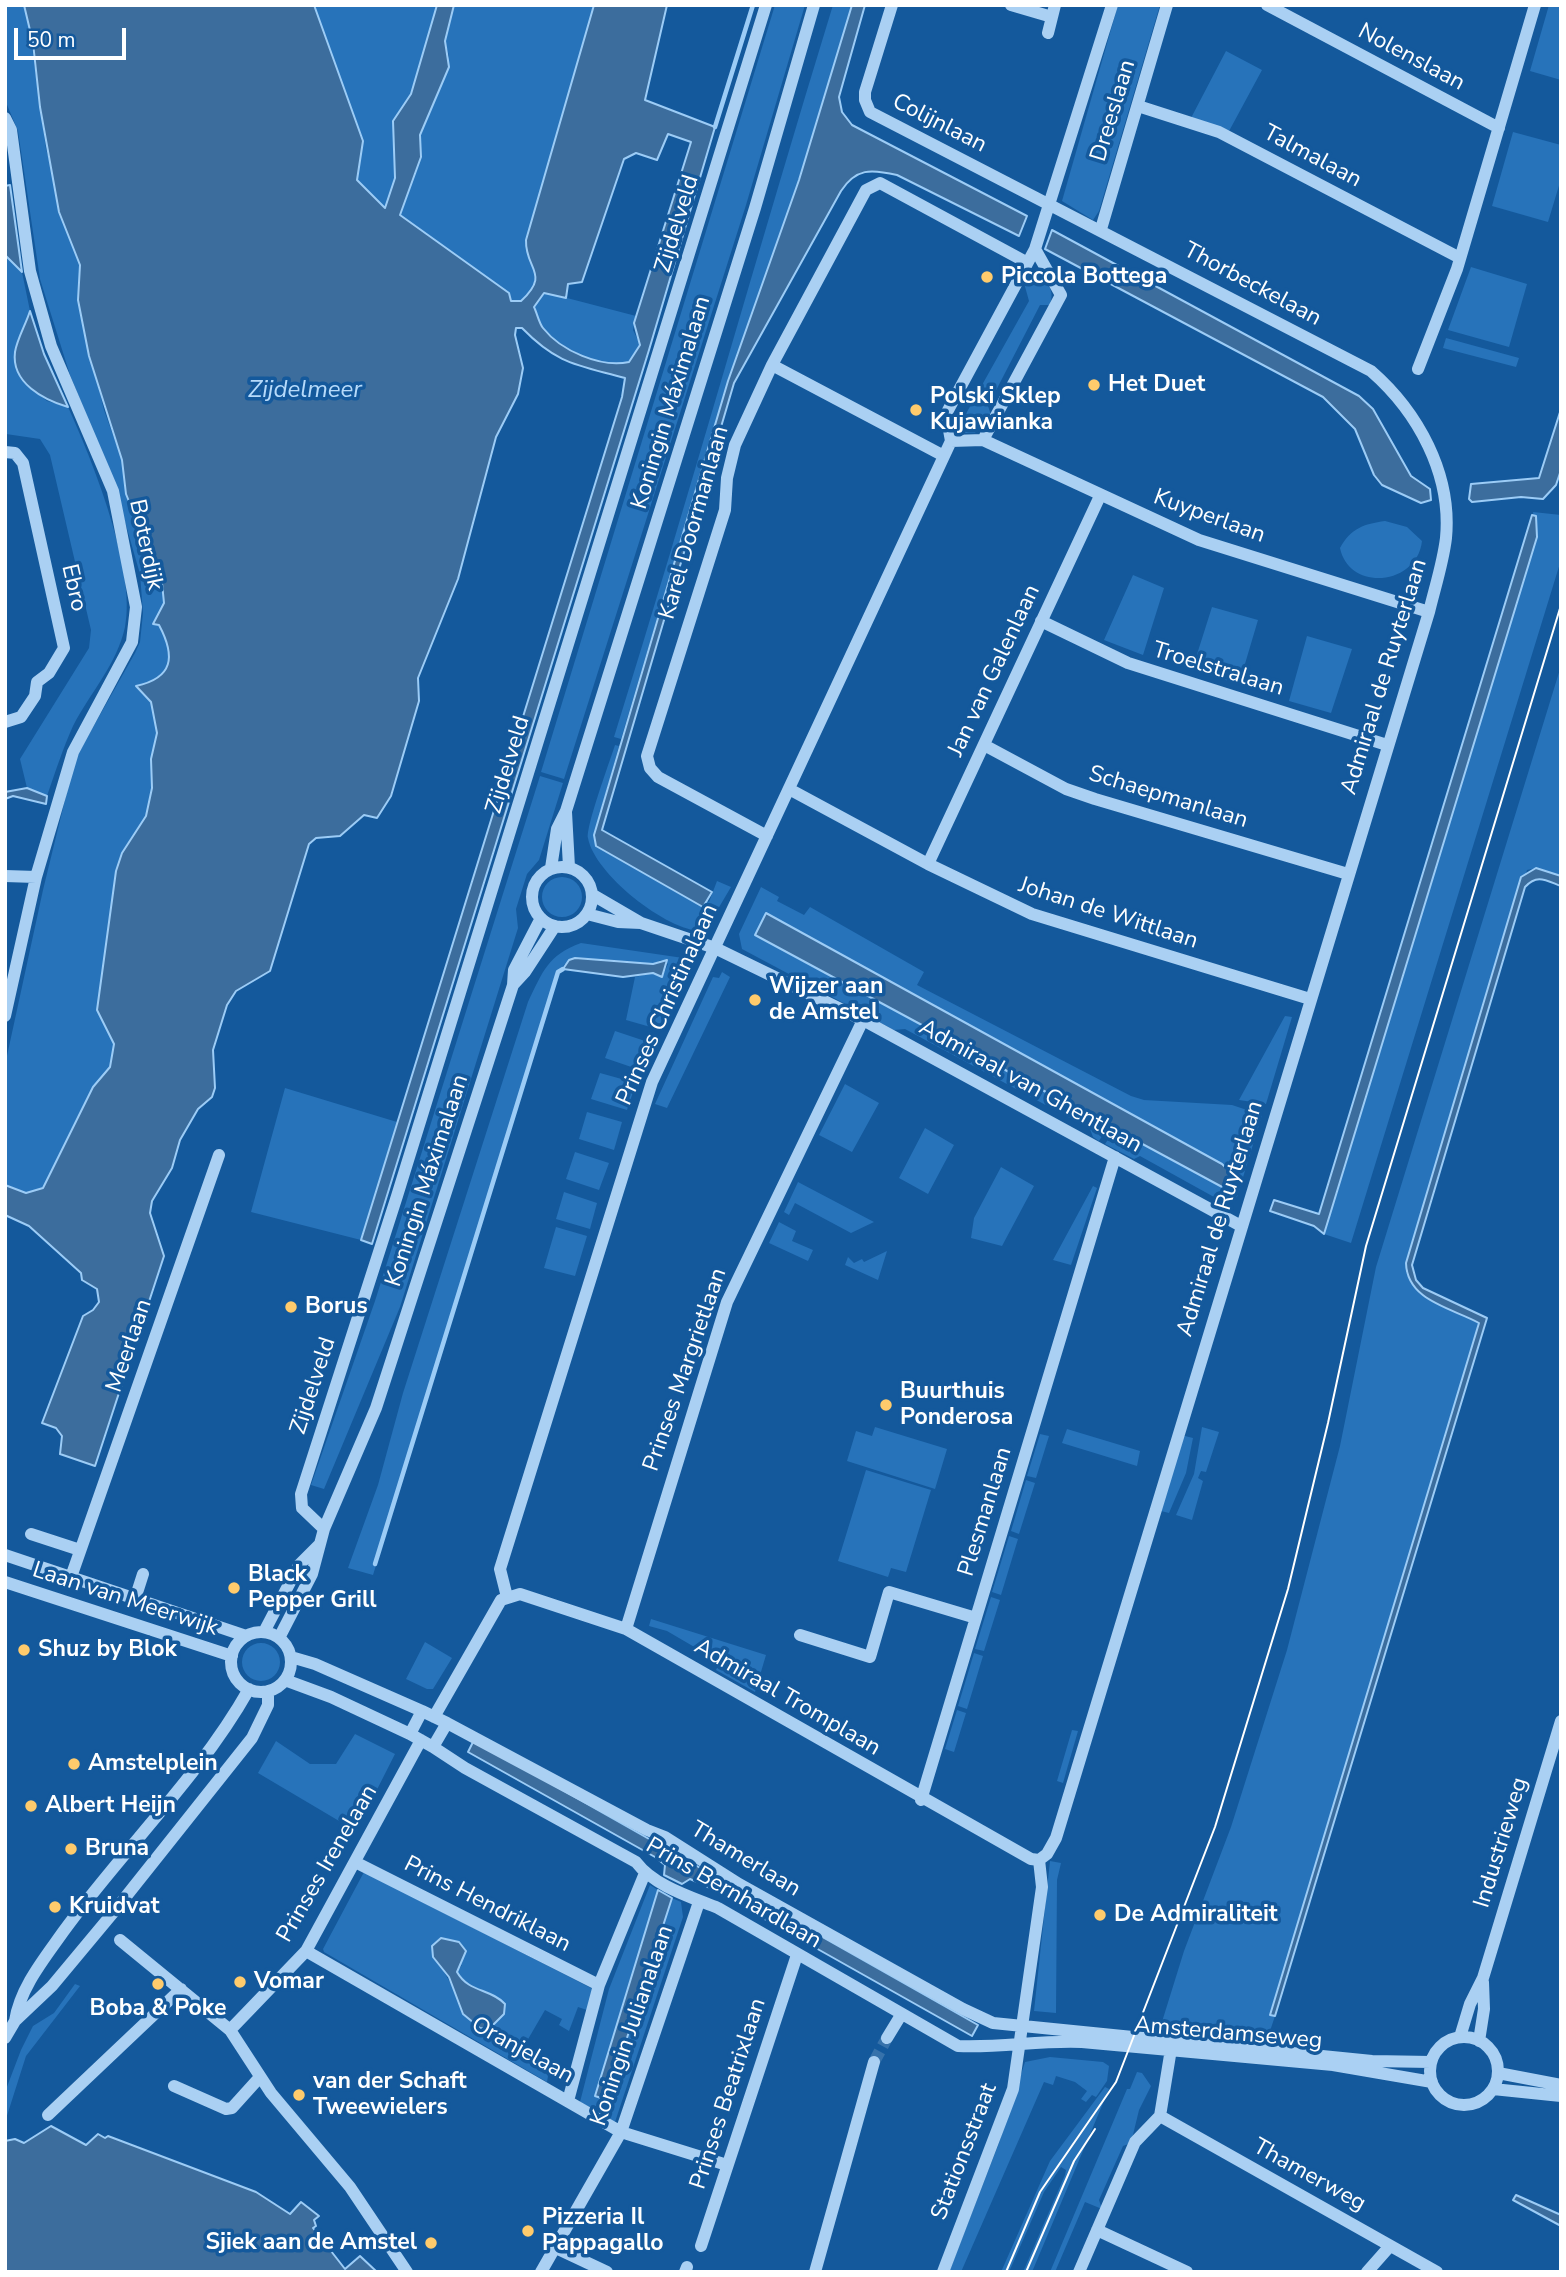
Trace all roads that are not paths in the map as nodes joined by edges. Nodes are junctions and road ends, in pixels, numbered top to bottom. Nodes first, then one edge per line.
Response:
1 (766, 5) edge
2 (814, 5) edge
3 (892, 5) edge
4 (1012, 5) edge
5 (1112, 5) edge
6 (1167, 5) edge
7 (1267, 5) edge
8 (1535, 5) edge
9 (1054, 11) edge
10 (1048, 33) dead end
11 (1138, 106) junction
12 (5, 118) edge
13 (1499, 128) junction
14 (1051, 205) junction
15 (1101, 229) junction
16 (1035, 249) junction
17 (1460, 258) junction
18 (1026, 262) junction
19 (772, 365) junction
20 (1418, 369) dead end
21 (1416, 423) joint
22 (983, 440) junction
23 (951, 441) junction
24 (5, 452) edge
25 (944, 456) junction
26 (1100, 496) junction
27 (1429, 611) junction
28 (1041, 621) junction
29 (5, 722) edge
30 (984, 745) junction
31 (1387, 745) junction
32 (789, 789) junction
33 (566, 811) junction
34 (767, 836) junction
35 (928, 864) junction
36 (569, 867) junction
37 (551, 869) junction
38 (1348, 874) junction
39 (5, 876) edge
40 (36, 877) junction
41 (593, 895) junction
42 (587, 914) junction
43 (541, 918) junction
44 (641, 923) junction
45 (555, 926) junction
46 (715, 948) junction
47 (513, 985) junction
48 (1310, 999) junction
49 (5, 1016) edge
50 (863, 1020) junction
51 (219, 1155) dead end
52 (1115, 1157) junction
53 (1241, 1226) junction
54 (324, 1529) junction
55 (31, 1534) dead end
56 (319, 1545) junction
57 (80, 1550) junction
58 (5, 1555) edge
59 (143, 1574) dead end
60 (71, 1577) junction
61 (5, 1582) edge
62 (507, 1597) junction
63 (135, 1599) junction
64 (976, 1618) junction
65 (626, 1629) junction
66 (264, 1633) junction
67 (800, 1635) dead end
68 (246, 1636) junction
69 (279, 1638) junction
70 (232, 1656) junction
71 (290, 1657) junction
72 (285, 1680) junction
73 (249, 1689) junction
74 (268, 1691) junction
75 (428, 1714) junction
76 (1561, 1721) edge
77 (447, 1723) junction
78 (416, 1737) junction
79 (433, 1747) junction
80 (922, 1800) junction
81 (1039, 1860) junction
82 (355, 1862) junction
83 (645, 1873) junction
84 (699, 1902) junction
85 (120, 1940) dead end
86 (306, 1951) junction
87 (797, 1955) junction
88 (1483, 1978) junction
89 (599, 1985) junction
90 (181, 1989) junction
91 (901, 2015) junction
92 (15, 2021) junction
93 (1022, 2028) junction
94 (230, 2030) junction
95 (5, 2038) edge
96 (887, 2038) tunnel mouth
97 (1460, 2038) junction
98 (1479, 2041) junction
99 (1172, 2044) junction
100 (1020, 2045) junction
101 (874, 2062) tunnel mouth
102 (1431, 2062) junction
103 (1498, 2073) junction
104 (260, 2077) junction
105 (1432, 2082) junction
106 (1561, 2085) edge
107 (174, 2086) dead end
108 (1493, 2089) junction
109 (1561, 2096) edge
110 (568, 2101) junction
111 (48, 2115) dead end
112 (1160, 2116) junction
113 (621, 2132) junction
114 (727, 2165) junction
115 (1097, 2230) junction
116 (701, 2246) dead end
117 (1390, 2246) junction
118 (556, 2248) junction
119 (407, 2272) edge
120 (541, 2272) edge
121 (607, 2272) edge
122 (815, 2272) edge
123 (943, 2272) edge
124 (1079, 2272) edge
125 (1187, 2272) edge
126 (1367, 2272) edge
127 (1437, 2272) edge

1 - 54 street, Zijdelveld
2 - 33 street, Koningin Máximalaan
3 - 14 street, Colijnlaan
4 - 9 street
5 - 14 street, Prinses Christinalaan
6 - 11 street, Dreeslaan
7 - 13 street, Nolenslaan
8 - 13 street
9 - 10 street
11 - 15 street, Dreeslaan
11 - 17 street, Talmalaan
12 - 40 street, Boterdijk
13 - 17 street
14 - 15 street, Thorbeckelaan
14 - 16 street, Prinses Christinalaan
15 - 21 street, Thorbeckelaan
16 - 18 street, Prinses Christinalaan
16 - 22 street
17 - 20 street
18 - 19 street, Karel Doormanlaan
18 - 23 street, Prinses Christinalaan
19 - 25 street
19 - 34 street, Karel Doormanlaan
21 - 27 street, Admiraal de Ruyterlaan
22 - 23 street
22 - 26 street, Kuyperlaan
23 - 25 street, Prinses Christinalaan
24 - 29 street, Ebro
25 - 32 street, Prinses Christinalaan
26 - 27 street, Kuyperlaan
26 - 28 street, Jan van Galenlaan
27 - 31 street, Admiraal de Ruyterlaan
28 - 30 street, Jan van Galenlaan
28 - 31 street, Troelstralaan
30 - 35 street, Jan van Galenlaan
30 - 38 street, Schaepmanlaan
31 - 38 street, Admiraal de Ruyterlaan
32 - 34 street, Prinses Christinalaan
32 - 35 street, Johan de Wittlaan
33 - 36 street, Koningin Máximalaan
33 - 37 street, Koningin Máximalaan
34 - 46 street, Prinses Christinalaan
35 - 48 street, Johan de Wittlaan
36 - 37 street
36 - 41 street
37 - 43 street
38 - 48 street, Admiraal de Ruyterlaan
39 - 40 street
40 - 49 street, Boterdijk
41 - 42 street
41 - 44 street, Admiraal van Ghentlaan
42 - 44 street, Admiraal van Ghentlaan
42 - 45 street
43 - 45 street
43 - 47 street, Koningin Máximalaan
44 - 46 street, Admiraal van Ghentlaan
45 - 47 street, Koningin Máximalaan
46 - 50 street, Admiraal van Ghentlaan
46 - 62 street, Prinses Christinalaan
47 - 54 street, Koningin Máximalaan
48 - 53 street, Admiraal de Ruyterlaan
50 - 52 street, Admiraal van Ghentlaan
50 - 65 street, Prinses Margrietlaan
51 - 57 street, Meerlaan
52 - 53 street, Admiraal van Ghentlaan
52 - 64 street, Plesmanlaan
53 - 81 street, Admiraal de Ruyterlaan
54 - 56 street, Koningin Máximalaan
55 - 57 street, Laan van Meerwijk
56 - 66 street, Koningin Máximalaan
56 - 69 street, Koningin Máximalaan
57 - 60 street, Laan van Meerwijk
58 - 60 street, Laan van Meerwijk
59 - 63 street, Laan van Meerwijk
60 - 63 street, Laan van Meerwijk
61 - 70 street, Laan van Meerwijk
62 - 65 street, Admiraal Tromplaan
62 - 75 street
63 - 68 street, Laan van Meerwijk
64 - 67 street
64 - 80 street, Plesmanlaan
65 - 80 street, Admiraal Tromplaan
66 - 68 street
66 - 69 street
68 - 70 street
69 - 71 street
70 - 73 street
71 - 72 street
71 - 75 street
72 - 74 street
72 - 78 street
73 - 74 street
73 - 92 street
74 - 92 street
75 - 77 street, Thamerlaan
75 - 78 street, Prinses Irenelaan
76 - 88 street, Industrieweg
77 - 79 street
77 - 93 street, Thamerlaan
78 - 79 street, Prins Bernhardlaan
78 - 82 street, Prinses Irenelaan
79 - 83 street, Prins Bernhardlaan
80 - 81 street, Admiraal Tromplaan
81 - 93 street
82 - 86 street, Prinses Irenelaan
82 - 89 street, Prins Hendriklaan
83 - 84 street, Prins Bernhardlaan
83 - 89 street
84 - 87 street, Prins Bernhardlaan
84 - 113 street, Koningin Julianalaan
85 - 90 street
86 - 94 street, Prinses Irenelaan
86 - 110 street, Oranjelaan
87 - 91 street, Prins Bernhardlaan
87 - 114 street, Prinses Beatrixlaan
88 - 97 street, Industrieweg
88 - 98 street, Industrieweg
89 - 110 street
90 - 94 street
90 - 111 street
91 - 96 street
91 - 100 street, Prins Bernhardlaan
92 - 95 street
93 - 99 street, Amsterdamseweg
93 - 100 street, Stationsstraat
94 - 104 street
97 - 98 street
97 - 102 street
98 - 103 street
99 - 100 street, Amsterdamseweg
99 - 102 street, Amsterdamseweg
99 - 105 street, Amsterdamseweg
99 - 112 street
100 - 123 street, Stationsstraat
101 - 122 street
102 - 105 street
103 - 106 street
103 - 108 street
104 - 107 street
104 - 119 street
105 - 108 street
108 - 109 street
110 - 113 street, Oranjelaan
112 - 115 street
112 - 117 street, Thamerweg
113 - 114 street, Oranjelaan
113 - 118 street, Koningin Julianalaan
114 - 116 street, Prinses Beatrixlaan
115 - 124 street
115 - 125 street
117 - 126 street
117 - 127 street, Thamerweg
118 - 120 street, Koningin Julianalaan
118 - 121 street

